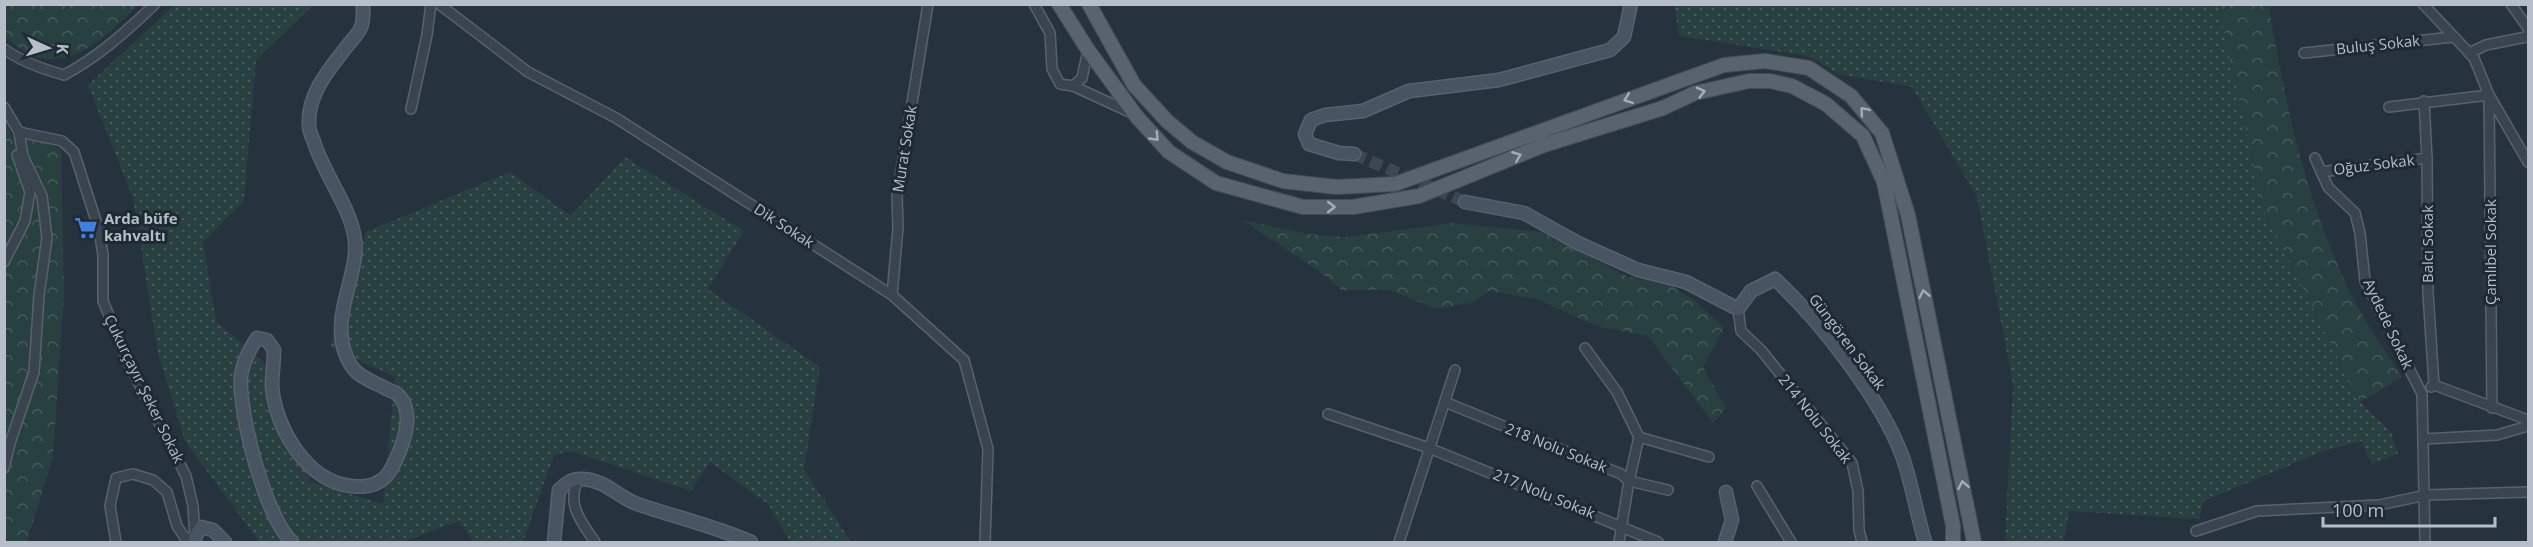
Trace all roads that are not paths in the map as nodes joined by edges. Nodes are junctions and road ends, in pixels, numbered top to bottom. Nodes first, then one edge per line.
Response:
1 (155, 4) edge
2 (363, 4) edge
3 (431, 4) edge
4 (439, 4) edge
5 (928, 4) edge
6 (1034, 4) edge
7 (1059, 4) edge
8 (1089, 4) edge
9 (1631, 4) edge
10 (2422, 4) edge
11 (2511, 4) edge
12 (2528, 35) edge
13 (2453, 37) junction
14 (4, 49) edge
15 (1088, 50) junction
16 (2304, 53) dead end
17 (2469, 53) junction
18 (1073, 86) junction
19 (2490, 95) junction
20 (2424, 101) junction
21 (4, 107) edge
22 (2389, 107) dead end
23 (411, 109) dead end
24 (1134, 114) junction
25 (19, 132) junction
26 (1354, 154) tunnel mouth
27 (2315, 158) dead end
28 (2427, 158) junction
29 (2529, 162) edge
30 (2321, 172) junction
31 (1465, 202) tunnel mouth
32 (4, 262) edge
33 (892, 295) junction
34 (1738, 309) junction
35 (1585, 348) dead end
36 (1455, 370) dead end
37 (2434, 386) junction
38 (2422, 394) junction
39 (1444, 402) junction
40 (2492, 408) junction
41 (1328, 414) dead end
42 (2529, 420) edge
43 (2529, 426) edge
44 (1639, 437) junction
45 (2424, 439) junction
46 (1429, 448) junction
47 (1709, 457) dead end
48 (4, 468) edge
49 (579, 479) junction
50 (1629, 481) junction
51 (1757, 486) dead end
52 (1668, 490) dead end
53 (1726, 492) dead end
54 (2529, 492) edge
55 (2426, 495) junction
56 (1622, 526) junction
57 (2196, 531) dead end
58 (195, 540) edge
59 (116, 543) edge
60 (225, 543) edge
61 (292, 543) edge
62 (554, 543) edge
63 (596, 543) edge
64 (751, 543) edge
65 (985, 543) edge
66 (1399, 543) edge
67 (1620, 543) edge
68 (1658, 543) edge
69 (1725, 543) edge
70 (1791, 543) edge
71 (1862, 543) edge
72 (1924, 543) edge
73 (1953, 543) edge
74 (1974, 543) edge
75 (2425, 543) edge

1 - 14 street
2 - 61 street
3 - 23 street
4 - 33 street, Dik Sokak
5 - 33 street, Murat Sokak
6 - 18 street
7 - 15 main road
74 -> 8 main road
9 - 26 street
10 - 13 street
11 - 12 street
12 - 17 street
13 - 16 street, Buluş Sokak
13 - 17 street
15 - 18 street
15 - 24 main road
17 - 19 street
18 - 24 street
19 - 20 street
19 - 29 street
19 - 40 street, Çamlıbel Sokak
20 - 22 street
20 - 28 street, Balcı Sokak
21 - 25 street
24 -> 73 main road
25 - 32 street
25 - 48 street
25 - 58 street, Çukurçayır Şeker Sokak
27 - 30 street, Aydede Sokak
28 - 30 street, Oğuz Sokak
28 - 37 street, Balcı Sokak
30 - 38 street, Aydede Sokak
31 - 34 street
33 - 65 street, Dik Sokak
34 - 71 street, 214 Nolu Sokak
34 - 72 street, Güngören Sokak
35 - 44 street
36 - 39 street
37 - 38 street
37 - 40 street
38 - 45 street
39 - 46 street
39 - 50 street, 218 Nolu Sokak
40 - 42 street
41 - 46 street, 217 Nolu Sokak
43 - 45 street
44 - 47 street
44 - 50 street
45 - 55 street
46 - 56 street, 217 Nolu Sokak
46 - 66 street
49 - 62 street
49 - 63 street
49 - 64 street
50 - 52 street, 218 Nolu Sokak
50 - 56 street
51 - 70 street
53 - 69 street
54 - 55 street
55 - 57 street
55 - 75 street
56 - 67 street
56 - 68 street, 217 Nolu Sokak
58 - 59 street
58 - 60 street

